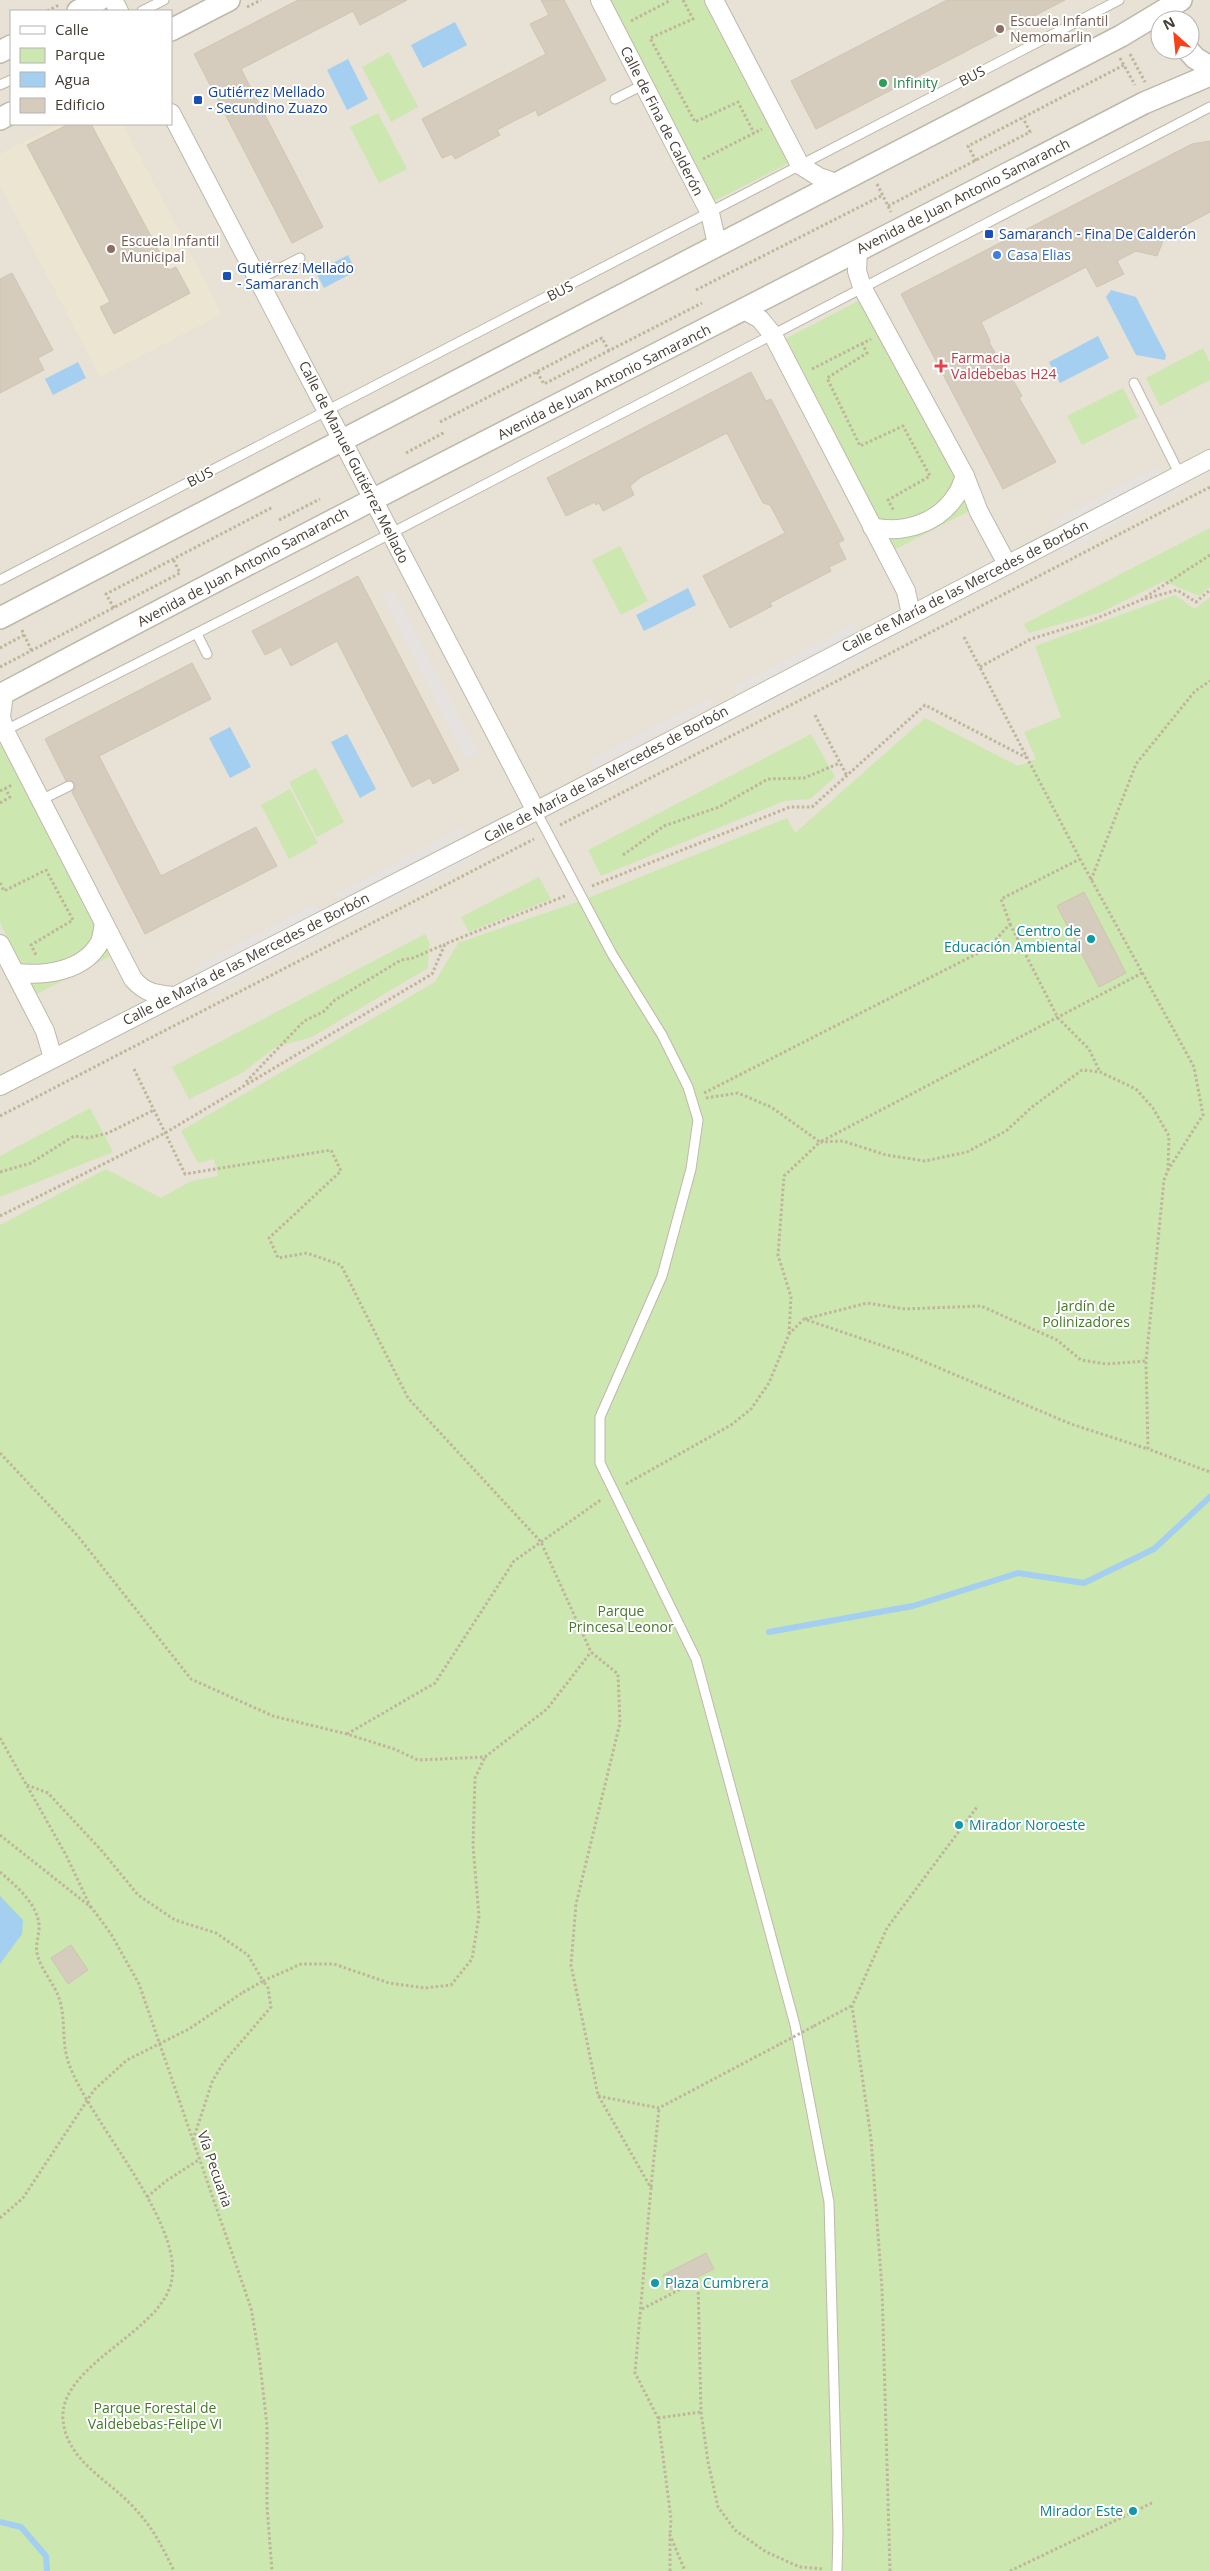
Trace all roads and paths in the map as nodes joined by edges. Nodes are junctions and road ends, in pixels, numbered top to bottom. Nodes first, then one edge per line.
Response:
1 (99, 0) edge
2 (164, 0) edge
3 (229, 0) edge
4 (600, 0) edge
5 (670, 0) edge
6 (683, 0) edge
7 (714, 0) edge
8 (1119, 0) edge
9 (1182, 0) edge
10 (80, 10) edge
11 (144, 10) edge
12 (628, 22) dead end
13 (172, 29) edge
14 (1129, 51) dead end
15 (1120, 56) dead end
16 (1198, 60) edge
17 (1124, 65) junction
18 (1210, 67) edge
19 (1210, 75) edge
20 (1146, 83) dead end
21 (643, 85) junction
22 (1136, 88) dead end
23 (615, 99) dead end
24 (1210, 107) edge
25 (172, 116) edge
26 (1023, 118) junction
27 (766, 127) dead end
28 (754, 133) junction
29 (976, 161) junction
30 (699, 162) dead end
31 (800, 165) junction
32 (876, 182) dead end
33 (836, 183) junction
34 (883, 195) junction
35 (888, 206) junction
36 (710, 213) junction
37 (893, 214) dead end
38 (717, 244) junction
39 (858, 250) junction
40 (300, 258) dead end
41 (259, 279) junction
42 (862, 287) junction
43 (696, 290) dead end
44 (702, 303) dead end
45 (744, 310) junction
46 (773, 336) junction
47 (874, 337) dead end
48 (862, 343) junction
49 (609, 351) junction
50 (538, 372) junction
51 (808, 372) dead end
52 (1134, 383) dead end
53 (328, 411) junction
54 (440, 422) dead end
55 (445, 432) dead end
56 (343, 440) junction
57 (406, 453) dead end
58 (1210, 459) edge
59 (1180, 474) junction
60 (965, 476) junction
61 (1210, 487) edge
62 (320, 499) dead end
63 (374, 499) junction
64 (272, 508) dead end
65 (279, 520) dead end
66 (872, 527) junction
67 (904, 529) junction
68 (391, 534) junction
69 (1210, 555) edge
70 (173, 560) junction
71 (1007, 564) junction
72 (0, 580) edge
73 (1210, 590) edge
74 (1141, 600) junction
75 (114, 608) junction
76 (911, 614) junction
77 (0, 618) edge
78 (20, 626) dead end
79 (198, 634) junction
80 (24, 635) junction
81 (964, 637) dead end
82 (0, 648) edge
83 (32, 650) junction
84 (208, 654) dead end
85 (36, 659) dead end
86 (0, 667) edge
87 (980, 667) junction
88 (1210, 681) edge
89 (2, 694) edge
90 (815, 715) dead end
91 (2, 732) edge
92 (1027, 758) junction
93 (840, 763) junction
94 (847, 776) junction
95 (69, 786) dead end
96 (5, 788) dead end
97 (41, 800) junction
98 (0, 802) edge
99 (536, 812) junction
100 (546, 832) junction
101 (624, 856) dead end
102 (1080, 859) junction
103 (1091, 880) junction
104 (0, 883) edge
105 (578, 891) junction
106 (104, 923) junction
107 (1010, 924) junction
108 (0, 944) edge
109 (445, 944) junction
110 (15, 973) junction
111 (1142, 973) junction
112 (46, 974) junction
113 (174, 996) junction
114 (1058, 1018) junction
115 (52, 1058) junction
116 (134, 1069) dead end
117 (1100, 1072) junction
118 (0, 1086) edge
119 (243, 1086) junction
120 (691, 1101) junction
121 (154, 1110) junction
122 (0, 1116) edge
123 (165, 1133) junction
124 (820, 1142) junction
125 (1168, 1170) junction
126 (0, 1172) edge
127 (0, 1216) edge
128 (804, 1319) junction
129 (789, 1334) junction
130 (1146, 1361) junction
131 (1148, 1449) junction
132 (0, 1453) edge
133 (1210, 1472) edge
134 (613, 1491) junction
135 (541, 1542) junction
136 (591, 1652) junction
137 (347, 1734) junction
138 (0, 1738) edge
139 (485, 1757) junction
140 (27, 1785) junction
141 (977, 1807) dead end
142 (0, 1834) edge
143 (0, 1872) edge
144 (92, 1908) junction
145 (263, 1981) junction
146 (852, 2006) junction
147 (598, 2095) junction
148 (659, 2108) junction
149 (193, 2140) junction
150 (200, 2159) junction
151 (651, 2188) junction
152 (146, 2197) junction
153 (0, 2218) edge
154 (642, 2309) junction
155 (700, 2412) junction
156 (658, 2418) junction
157 (1154, 2502) dead end
158 (670, 2535) junction
159 (837, 2570) edge
160 (174, 2571) edge
161 (272, 2571) edge
162 (670, 2571) edge
163 (685, 2571) edge
164 (890, 2571) edge
165 (1010, 2571) edge

1 - 10 street
2 - 11 lane
3 - 13 street
4 - 21 street, Calle de Fina de Calderón
5 - 12 path
6 - 28 path
7 - 31 street
8 - 31 lane, BUS
9 - 33 street
14 - 20 path
15 - 17 path
16 - 18 street
17 - 22 path
17 - 26 path
19 - 39 street, Avenida de Juan Antonio Samaranch
21 - 23 lane
21 - 36 street, Calle de Fina de Calderón
24 - 42 lane
25 - 41 street, Calle de Manuel Gutiérrez Mellado
26 - 29 path
26 - 29 path
27 - 28 path
28 - 30 path
29 - 35 path
31 - 33 street
31 - 36 lane, BUS
32 - 34 path
33 - 38 street
34 - 35 path
34 - 43 path
35 - 37 path
36 - 38 street, Calle de Fina de Calderón
36 - 53 lane, BUS
38 - 56 street
39 - 42 street
39 - 45 street, Avenida de Juan Antonio Samaranch
40 - 41 lane
41 - 53 street, Calle de Manuel Gutiérrez Mellado
42 - 46 lane
42 - 60 street
44 - 49 path
45 - 46 street
45 - 63 street, Avenida de Juan Antonio Samaranch
46 - 66 street
46 - 68 lane
47 - 48 path
48 - 51 path
48 - 67 path
49 - 50 path
49 - 50 path
50 - 54 path
52 - 59 lane
53 - 56 street, Calle de Manuel Gutiérrez Mellado
53 - 72 lane, BUS
55 - 57 path
56 - 63 street, Calle de Manuel Gutiérrez Mellado
56 - 77 street
58 - 59 street, Calle de María de las Mercedes de Borbón
59 - 71 street, Calle de María de las Mercedes de Borbón
60 - 67 street
60 - 71 street
61 - 100 path
62 - 65 path
63 - 68 street, Calle de Manuel Gutiérrez Mellado
63 - 89 street, Avenida de Juan Antonio Samaranch
64 - 70 path
66 - 67 street
66 - 76 street
68 - 79 lane
68 - 99 street, Calle de Manuel Gutiérrez Mellado
69 - 74 path
70 - 75 path
70 - 75 path
71 - 76 street, Calle de María de las Mercedes de Borbón
73 - 74 path
74 - 87 path
75 - 83 path
76 - 99 street, Calle de María de las Mercedes de Borbón
78 - 80 path
79 - 84 lane
79 - 91 lane
80 - 82 path
80 - 83 path
81 - 87 path
83 - 85 path
83 - 86 path
87 - 92 path
88 - 103 path
89 - 91 street
90 - 93 path
91 - 97 street
92 - 94 path
92 - 102 path
93 - 94 path
93 - 101 path
94 - 105 path
95 - 97 lane
96 - 98 path
97 - 106 street
99 - 100 lane
99 - 113 street, Calle de María de las Mercedes de Borbón
100 - 105 lane
100 - 122 path
102 - 103 path
102 - 107 path
103 - 111 path
104 - 112 path
105 - 109 path
105 - 120 lane
106 - 112 street
106 - 113 street
107 - 114 path
107 - 120 path
108 - 110 street
109 - 119 path
109 - 119 path
110 - 112 street
110 - 115 street
111 - 114 path
111 - 125 path
113 - 115 street, Calle de María de las Mercedes de Borbón
114 - 117 path
114 - 124 path
115 - 118 street, Calle de María de las Mercedes de Borbón
116 - 121 path
117 - 124 path
117 - 125 path
119 - 123 path
120 - 124 path
120 - 134 lane
121 - 123 path
121 - 126 path
123 - 127 path
123 - 135 path
124 - 129 path
125 - 130 path
128 - 129 path
128 - 130 path
128 - 131 path
129 - 134 path
130 - 131 path
131 - 133 path
132 - 137 path
134 - 135 path
134 - 159 lane
135 - 136 path
135 - 137 path
136 - 139 path
136 - 147 path
137 - 139 path
138 - 140 path
139 - 145 path
140 - 144 path
140 - 145 path
141 - 146 path
142 - 144 path, Vía Pecuaria
143 - 152 path
144 - 149 path, Vía Pecuaria
145 - 149 path
145 - 153 path, bridge
146 - 148 path, bridge
146 - 164 path
147 - 148 path
147 - 151 path
148 - 151 path
149 - 150 path, Vía Pecuaria
150 - 152 path
150 - 161 path, Vía Pecuaria
151 - 154 path
152 - 160 path
154 - 155 path
154 - 156 path
155 - 156 path
155 - 159 path
156 - 158 path
157 - 165 path
158 - 162 path
158 - 163 path

